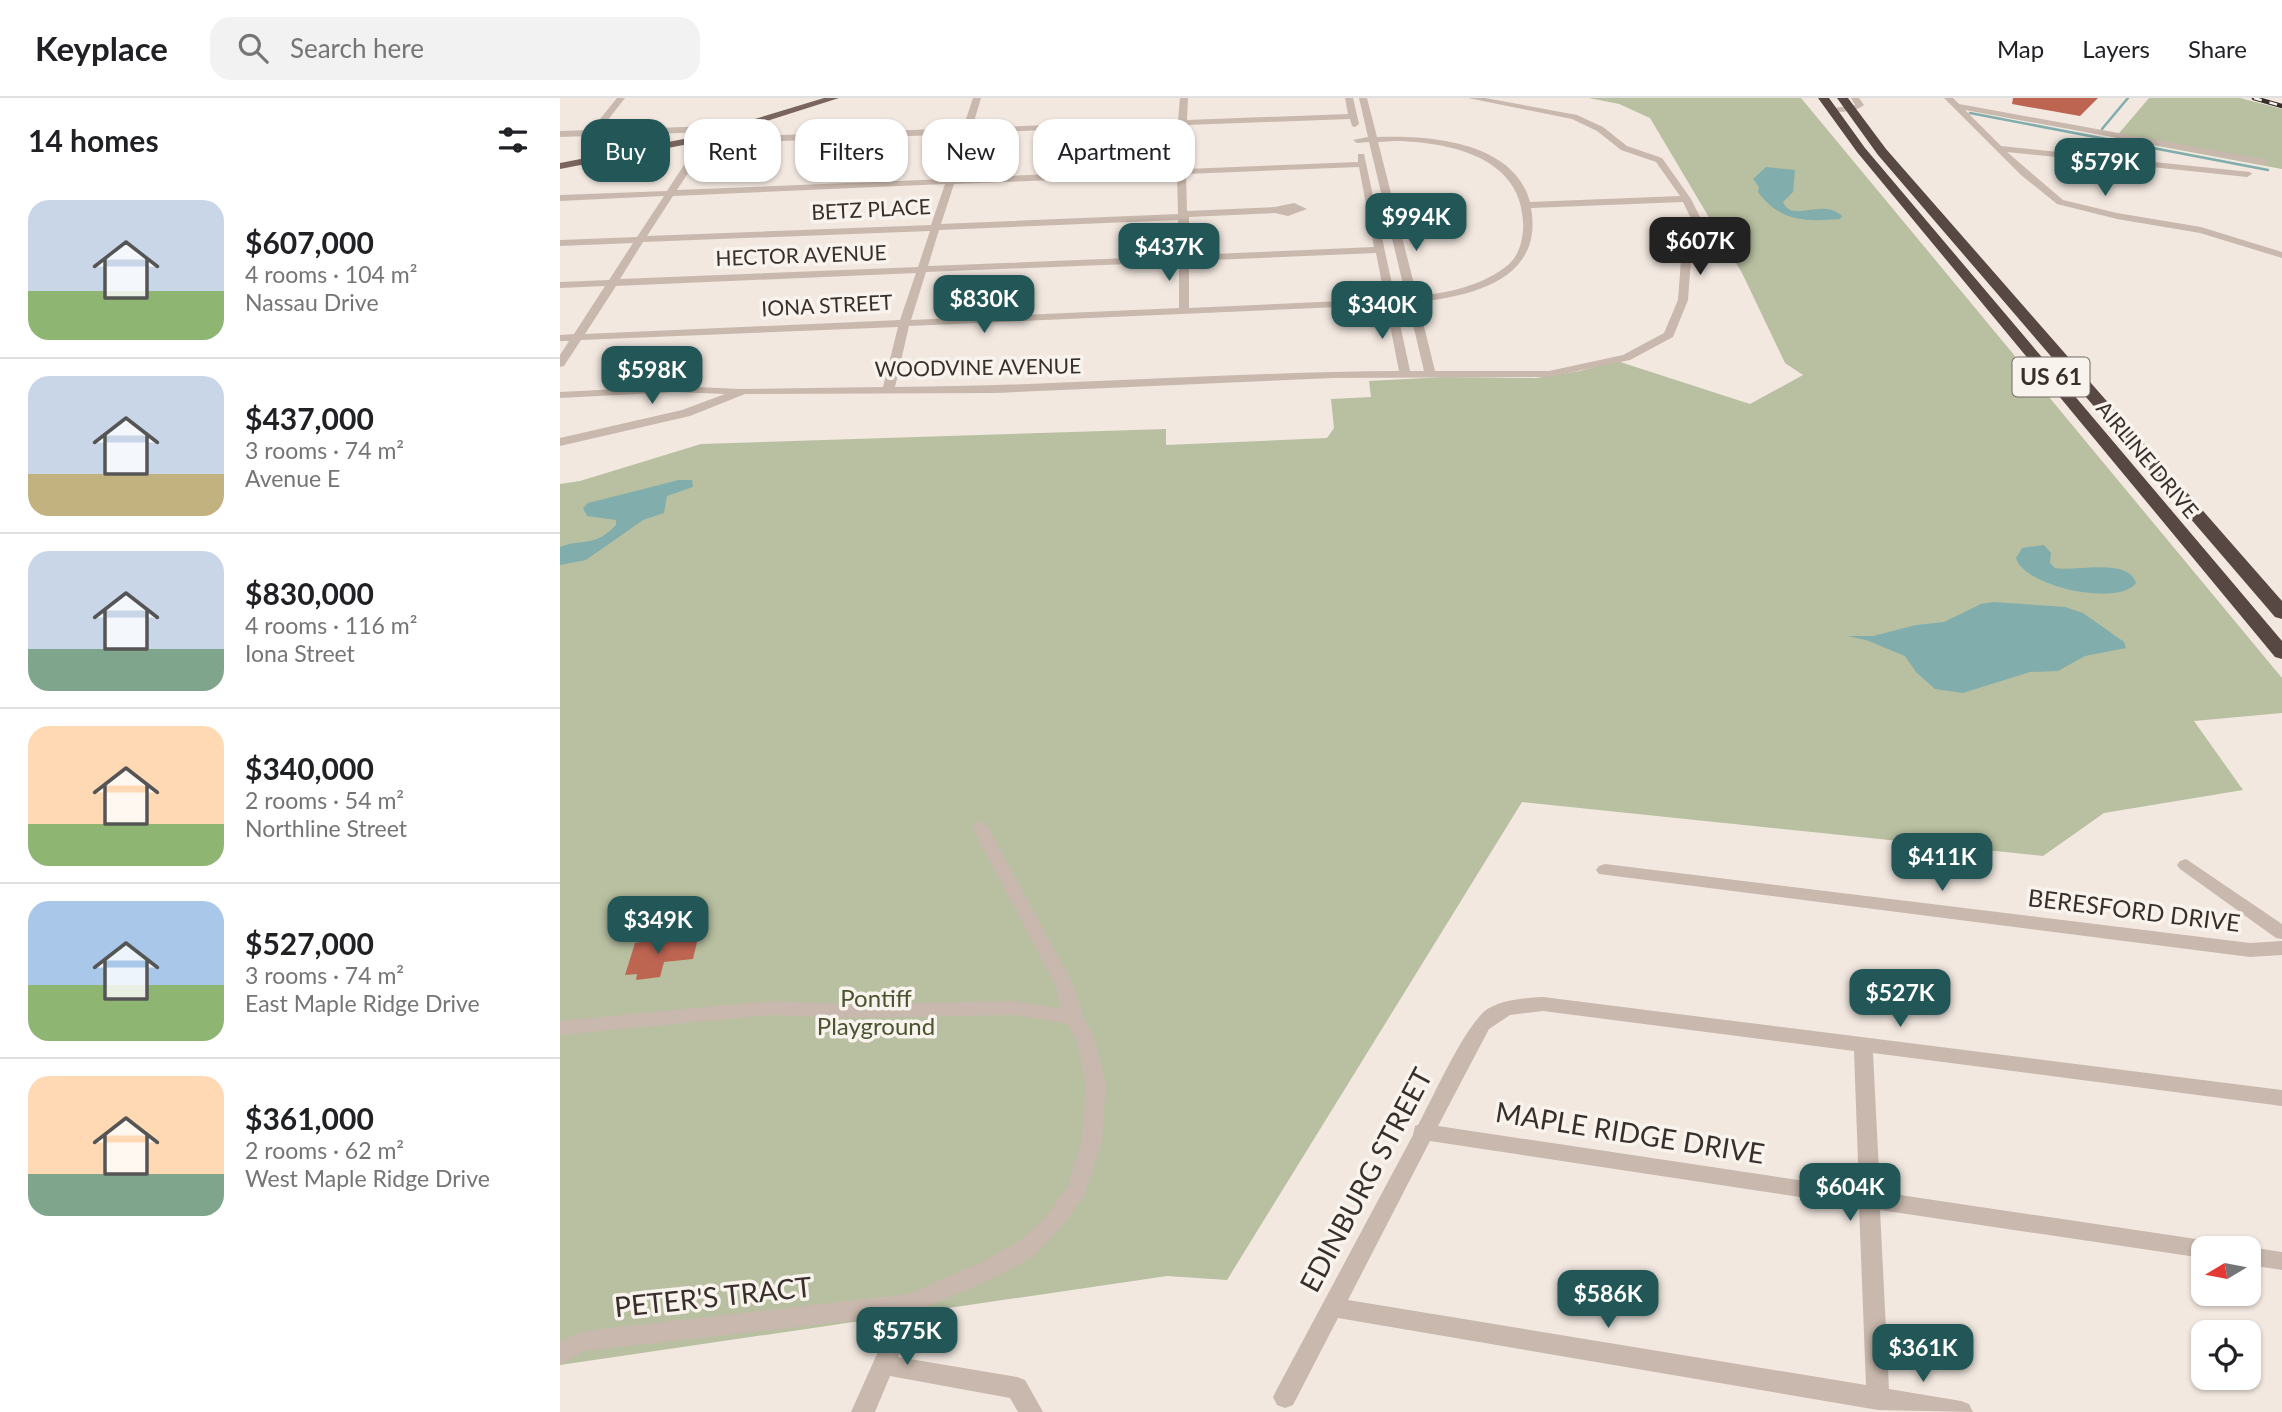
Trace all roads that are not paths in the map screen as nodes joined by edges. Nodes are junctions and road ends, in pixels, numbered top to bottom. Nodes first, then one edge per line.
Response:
1 (621, 98) edge
2 (834, 98) edge
3 (977, 98) edge
4 (1184, 98) edge
5 (1349, 98) edge
6 (1363, 98) edge
7 (1472, 98) edge
8 (1840, 102) edge
9 (1952, 102) edge
10 (1353, 116) junction
11 (604, 119) edge
12 (768, 119) edge
13 (971, 119) edge
14 (1182, 119) edge
15 (1195, 122) edge
16 (581, 133) edge
17 (922, 133) edge
18 (560, 134) edge
19 (781, 137) edge
20 (1374, 139) junction
21 (1357, 140) junction
22 (684, 143) edge
23 (1999, 148) junction
24 (2264, 162) dead end
25 (1363, 164) junction
26 (560, 166) edge
27 (684, 171) edge
28 (1195, 171) edge
29 (2247, 174) dead end
30 (926, 182) edge
31 (952, 182) edge
32 (1181, 182) edge
33 (671, 192) junction
34 (560, 198) edge
35 (1686, 199) junction
36 (1529, 205) junction
37 (1275, 210) dead end
38 (1184, 216) junction
39 (937, 227) junction
40 (639, 240) junction
41 (560, 243) edge
42 (1379, 250) junction
43 (2282, 255) edge
44 (1186, 257) junction
45 (924, 270) junction
46 (614, 283) junction
47 (560, 285) edge
48 (2000, 290) junction
49 (1979, 291) junction
50 (1411, 300) junction
51 (1390, 302) junction
52 (1184, 311) junction
53 (905, 322) junction
54 (560, 338) edge
55 (576, 338) junction
56 (560, 364) edge
57 (1430, 373) junction
58 (1405, 374) junction
59 (888, 390) junction
60 (744, 391) junction
61 (560, 395) edge
62 (560, 442) edge
63 (2203, 522) junction
64 (2174, 525) junction
65 (2282, 613) edge
66 (2282, 653) edge
67 (979, 827) dead end
68 (2186, 865) dead end
69 (1605, 870) dead end
70 (2282, 933) edge
71 (2282, 948) edge
72 (1074, 1018) junction
73 (560, 1028) edge
74 (1863, 1045) junction
75 (2282, 1098) edge
76 (1422, 1132) junction
77 (1870, 1199) junction
78 (2191, 1248) edge
79 (2261, 1258) edge
80 (2282, 1261) edge
81 (909, 1304) junction
82 (1331, 1307) junction
83 (560, 1355) edge
84 (885, 1365) junction
85 (1284, 1397) dead end
86 (1878, 1399) junction
87 (863, 1412) edge
88 (1031, 1412) edge
89 (1961, 1412) edge

1 - 11 street
2 - 12 main road
3 - 13 street
4 - 14 street
5 - 10 street
6 - 20 street
7 - 35 street
8 - 48 highway, AIRLINE DRIVE / US 61
8 - 49 highway, AIRLINE DRIVE / US 61
9 - 23 street
9 - 24 street
10 - 15 street
10 - 21 street
16 - 18 street
17 - 19 street
20 - 21 street
20 - 36 street
20 - 50 street
21 - 25 street
22 - 26 main road
23 - 29 street
23 - 43 street
25 - 28 street
25 - 42 street
27 - 33 street
30 - 33 street
31 - 39 street
32 - 38 street
33 - 34 street
33 - 40 street
35 - 36 street
35 - 57 street, WOODVINE AVENUE
36 - 50 street, IONA STREET
37 - 38 street, BETZ PLACE
38 - 39 street, BETZ PLACE
38 - 44 street
39 - 40 street, BETZ PLACE
39 - 45 street
40 - 41 street, BETZ PLACE
40 - 46 street
42 - 44 street, HECTOR AVENUE
42 - 51 street
44 - 45 street, HECTOR AVENUE
44 - 52 street
45 - 46 street, HECTOR AVENUE
45 - 53 street
46 - 47 street, HECTOR AVENUE
46 - 55 street
48 - 49 highway
48 - 63 highway, AIRLINE DRIVE / US 61
49 - 64 highway, AIRLINE DRIVE / US 61
50 - 51 street, IONA STREET
50 - 57 street
51 - 52 street, IONA STREET
51 - 58 street
52 - 53 street, IONA STREET
53 - 55 street, IONA STREET
53 - 59 street
54 - 55 street, IONA STREET
55 - 56 street
57 - 58 street, WOODVINE AVENUE
58 - 59 street, WOODVINE AVENUE
59 - 60 street, WOODVINE AVENUE
60 - 61 street
60 - 62 street, WOODVINE AVENUE
63 - 64 highway
63 - 65 highway, AIRLINE DRIVE / US 61
64 - 66 highway, AIRLINE DRIVE / US 61
67 - 72 street, PETER'S TRACT
68 - 70 street
69 - 71 street, BERESFORD DRIVE
72 - 73 street
72 - 81 street, PETER'S TRACT
74 - 75 street
74 - 76 street, EDINBURG STREET
74 - 77 street
76 - 77 street, MAPLE RIDGE DRIVE
76 - 82 street, EDINBURG STREET
77 - 78 street, MAPLE RIDGE DRIVE
77 - 86 street
79 - 80 street
81 - 83 street, PETER'S TRACT
81 - 84 street
82 - 85 street, EDINBURG STREET
82 - 86 street
84 - 87 street
84 - 88 street
86 - 89 street

